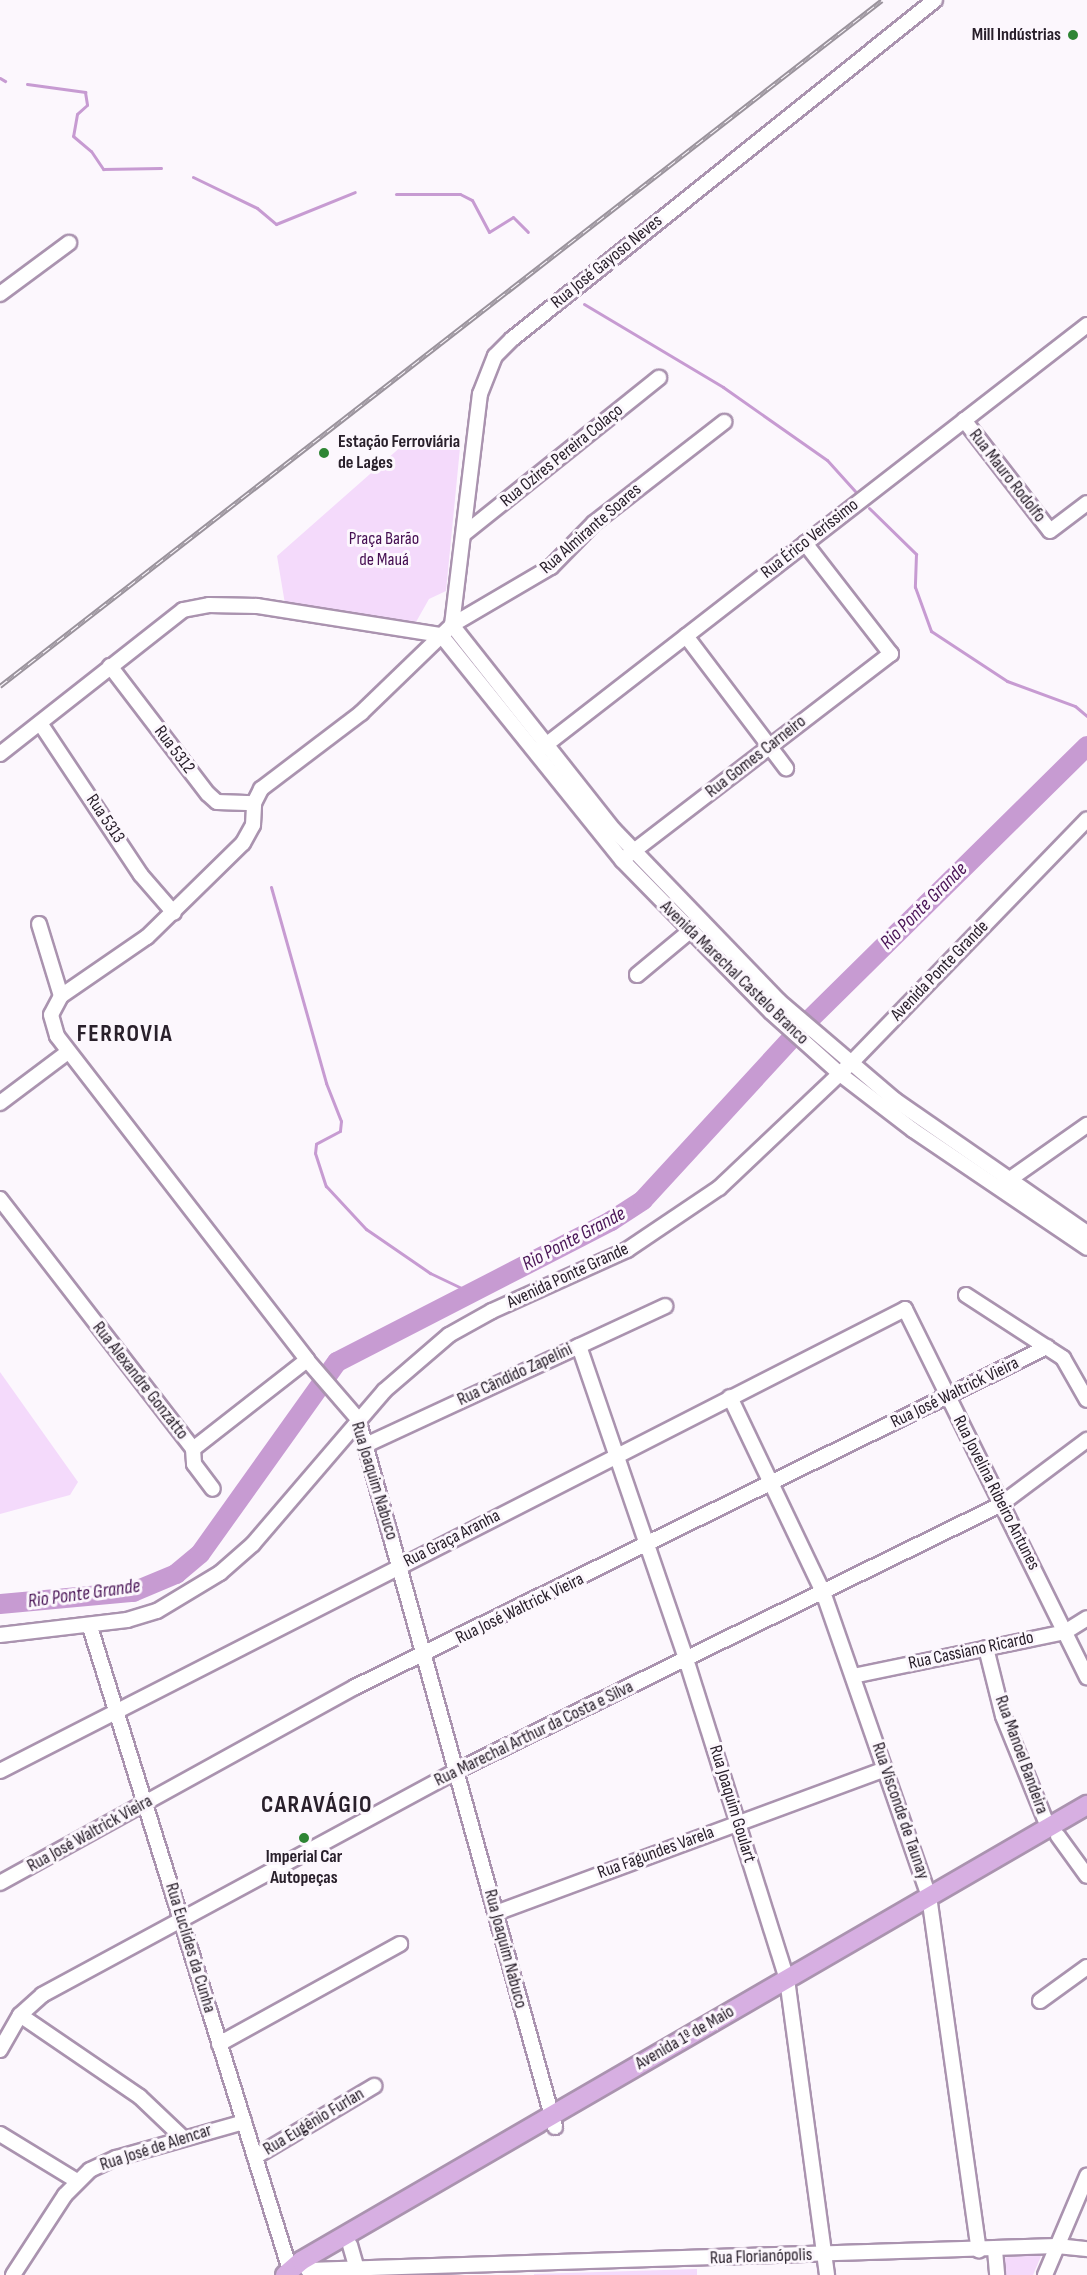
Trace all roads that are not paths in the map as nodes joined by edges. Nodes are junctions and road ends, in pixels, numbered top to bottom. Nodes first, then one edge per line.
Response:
1 (934, 0) edge
2 (69, 243) dead end
3 (0, 294) edge
4 (1087, 325) edge
5 (659, 378) dead end
6 (964, 420) junction
7 (724, 422) dead end
8 (1087, 503) edge
9 (464, 534) junction
10 (806, 543) junction
11 (452, 625) junction
12 (441, 635) junction
13 (686, 636) junction
14 (110, 666) junction
15 (40, 723) junction
16 (770, 746) junction
17 (539, 750) junction
18 (0, 754) edge
19 (786, 768) dead end
20 (254, 803) junction
21 (1087, 819) edge
22 (628, 856) junction
23 (174, 912) junction
24 (39, 924) dead end
25 (690, 932) junction
26 (637, 975) dead end
27 (61, 996) junction
28 (791, 1021) junction
29 (69, 1052) junction
30 (845, 1069) junction
31 (0, 1103) edge
32 (1087, 1125) edge
33 (1009, 1182) junction
34 (993, 1186) junction
35 (0, 1199) edge
36 (1087, 1233) edge
37 (1087, 1248) edge
38 (966, 1295) dead end
39 (665, 1306) dead end
40 (905, 1309) joint
41 (579, 1346) junction
42 (1047, 1347) junction
43 (308, 1360) junction
44 (730, 1397) junction
45 (948, 1397) junction
46 (1087, 1400) edge
47 (358, 1419) junction
48 (1087, 1440) edge
49 (366, 1445) junction
50 (193, 1449) junction
51 (616, 1456) junction
52 (771, 1484) junction
53 (213, 1489) dead end
54 (1000, 1505) junction
55 (648, 1546) junction
56 (399, 1566) junction
57 (823, 1592) junction
58 (1087, 1618) edge
59 (90, 1627) junction
60 (1065, 1632) junction
61 (0, 1635) edge
62 (986, 1648) junction
63 (424, 1657) junction
64 (686, 1659) junction
65 (853, 1676) junction
66 (1087, 1678) edge
67 (116, 1710) junction
68 (885, 1769) junction
69 (0, 1770) edge
70 (456, 1771) junction
71 (145, 1804) junction
72 (1087, 1805) edge
73 (1087, 1819) edge
74 (738, 1823) junction
75 (1053, 1832) junction
76 (1087, 1876) edge
77 (0, 1883) edge
78 (930, 1903) junction
79 (496, 1913) junction
80 (181, 1920) junction
81 (399, 1944) dead end
82 (1087, 1967) edge
83 (787, 1986) junction
84 (1040, 2001) dead end
85 (20, 2015) junction
86 (219, 2044) junction
87 (0, 2050) edge
88 (374, 2086) dead end
89 (553, 2121) junction
90 (243, 2122) junction
91 (0, 2134) edge
92 (183, 2138) junction
93 (255, 2157) junction
94 (1087, 2176) edge
95 (77, 2181) junction
96 (350, 2245) junction
97 (1057, 2246) junction
98 (1087, 2249) edge
99 (979, 2250) junction
100 (995, 2250) junction
101 (827, 2255) junction
102 (476, 2270) edge
103 (357, 2272) edge
104 (296, 2273) edge
105 (13, 2275) edge
106 (827, 2275) edge
107 (997, 2275) edge
108 (1045, 2275) edge

1 - 9 street, Rua José Gayoso Neves
2 - 3 street
4 - 6 street, Rua Érico Veríssimo
5 - 9 street, Rua Ozires Pereira Colaço
6 - 8 street, Rua Mauro Rodolfo
6 - 10 street, Rua Érico Veríssimo
7 - 11 street, Rua Almirante Soares
9 - 11 street, Rua José Gayoso Neves
10 - 13 street, Rua Érico Veríssimo
10 - 16 street, Rua Gomes Carneiro
11 - 12 street, Rua Almirante Soares
11 - 17 street, Avenida Marechal Castelo Branco
12 - 14 street
12 - 17 street, Avenida Marechal Castelo Branco
12 - 20 street, Rua Almirante Soares
13 - 16 street
13 - 17 street, Rua Érico Veríssimo
14 - 15 street
14 - 20 street, Rua 5312
15 - 18 street
15 - 23 street, Rua 5313
16 - 19 street
16 - 22 street, Rua Gomes Carneiro
17 - 22 street, Avenida Marechal Castelo Branco
20 - 23 street
21 - 30 street, Avenida Ponte Grande
22 - 25 street, Avenida Marechal Castelo Branco
22 - 28 street, Avenida Marechal Castelo Branco
23 - 27 street
24 - 27 street
25 - 26 street
25 - 28 street, Avenida Marechal Castelo Branco
27 - 29 street, Rua Joaquim Nabuco
28 - 30 street, Avenida Marechal Castelo Branco
29 - 31 street
29 - 43 street, Rua Joaquim Nabuco
30 - 33 street, Avenida Marechal Castelo Branco
30 - 34 street, Avenida Marechal Castelo Branco
30 - 47 street, Avenida Ponte Grande
32 - 33 street
33 - 34 street
33 - 36 street, Avenida Marechal Castelo Branco
34 - 37 street, Avenida Marechal Castelo Branco
35 - 50 street, Rua Alexandre Gonzatto
38 - 42 street
39 - 41 street, Rua Cândido Zapelini
40 - 44 street, Rua Graça Aranha
40 - 45 street, Rua Jovelina Ribeiro Antunes
41 - 49 street, Rua Cândido Zapelini
41 - 51 street, Rua Joaquim Goulart
42 - 45 street, Rua José Waltrick Vieira
42 - 46 street
43 - 47 street, Rua Joaquim Nabuco
43 - 50 street, Rua Alexandre Gonzatto
44 - 51 street, Rua Graça Aranha
44 - 52 street, Rua Visconde de Taunay
45 - 52 street, Rua José Waltrick Vieira
45 - 54 street, Rua Jovelina Ribeiro Antunes
47 - 49 street, Rua Joaquim Nabuco
47 - 59 street, Avenida Ponte Grande
48 - 54 street, Rua Marechal Arthur da Costa e Silva
49 - 56 street, Rua Joaquim Nabuco
50 - 53 street
51 - 55 street, Rua Joaquim Goulart
51 - 56 street, Rua Graça Aranha
52 - 55 street, Rua José Waltrick Vieira
52 - 57 street, Rua Visconde de Taunay
54 - 57 street, Rua Marechal Arthur da Costa e Silva
54 - 60 street, Rua Jovelina Ribeiro Antunes
55 - 63 street, Rua José Waltrick Vieira
55 - 64 street, Rua Joaquim Goulart
56 - 63 street, Rua Joaquim Nabuco
56 - 67 street, Rua Graça Aranha
57 - 64 street, Rua Marechal Arthur da Costa e Silva
57 - 65 street, Rua Visconde de Taunay
58 - 60 street, Rua Cassiano Ricardo
59 - 61 street, Avenida Ponte Grande
59 - 67 street, Rua Euclides da Cunha
60 - 62 street, Rua Cassiano Ricardo
60 - 66 street, Rua Jovelina Ribeiro Antunes
62 - 65 street, Rua Cassiano Ricardo
62 - 75 street, Rua Manoel Bandeira
63 - 70 street, Rua Joaquim Nabuco
63 - 71 street, Rua José Waltrick Vieira
64 - 70 street, Rua Marechal Arthur da Costa e Silva
64 - 74 street, Rua Joaquim Goulart
65 - 68 street, Rua Visconde de Taunay
67 - 69 street, Rua Graça Aranha
67 - 71 street, Rua Euclides da Cunha
68 - 74 street, Rua Fagundes Varela
68 - 78 street, Rua Visconde de Taunay
70 - 79 street, Rua Joaquim Nabuco
70 - 80 street, Rua Marechal Arthur da Costa e Silva
71 - 77 street, Rua José Waltrick Vieira
71 - 80 street, Rua Euclides da Cunha
72 - 75 main road, Avenida 1º de Maio
73 - 75 main road, Avenida 1º de Maio
74 - 79 street, Rua Fagundes Varela
74 - 83 street, Rua Joaquim Goulart
75 - 76 street, Rua Manoel Bandeira
75 - 78 main road, Avenida 1º de Maio
78 - 83 main road, Avenida 1º de Maio
78 - 99 street, Rua Visconde de Taunay
79 - 89 street, Rua Joaquim Nabuco
80 - 85 street, Rua Marechal Arthur da Costa e Silva
80 - 86 street, Rua Euclides da Cunha
81 - 86 street
82 - 84 street
83 - 89 main road, Avenida 1º de Maio
83 - 101 street, Rua Joaquim Goulart
85 - 87 street, Rua Marechal Arthur da Costa e Silva
85 - 92 street
86 - 90 street, Rua Euclides da Cunha
88 - 93 street, Rua Eugênio Furlan
89 - 96 main road, Avenida 1º de Maio
89 - 104 main road, Avenida 1º de Maio
90 - 92 street, Rua José de Alencar
90 - 93 street, Rua Euclides da Cunha
91 - 95 street
92 - 95 street, Rua José de Alencar
93 - 104 street, Rua Euclides da Cunha
94 - 97 street
95 - 105 street, Rua José de Alencar
96 - 103 street
96 - 104 main road, Avenida 1º de Maio
97 - 98 street, Rua Florianópolis
97 - 100 street, Rua Florianópolis
97 - 108 street
99 - 100 street, Rua Florianópolis
99 - 101 street, Rua Florianópolis
100 - 107 street
101 - 102 street, Rua Florianópolis
101 - 106 street, Rua Joaquim Goulart
102 - 103 street, Rua Florianópolis
103 - 104 street, Rua Florianópolis

